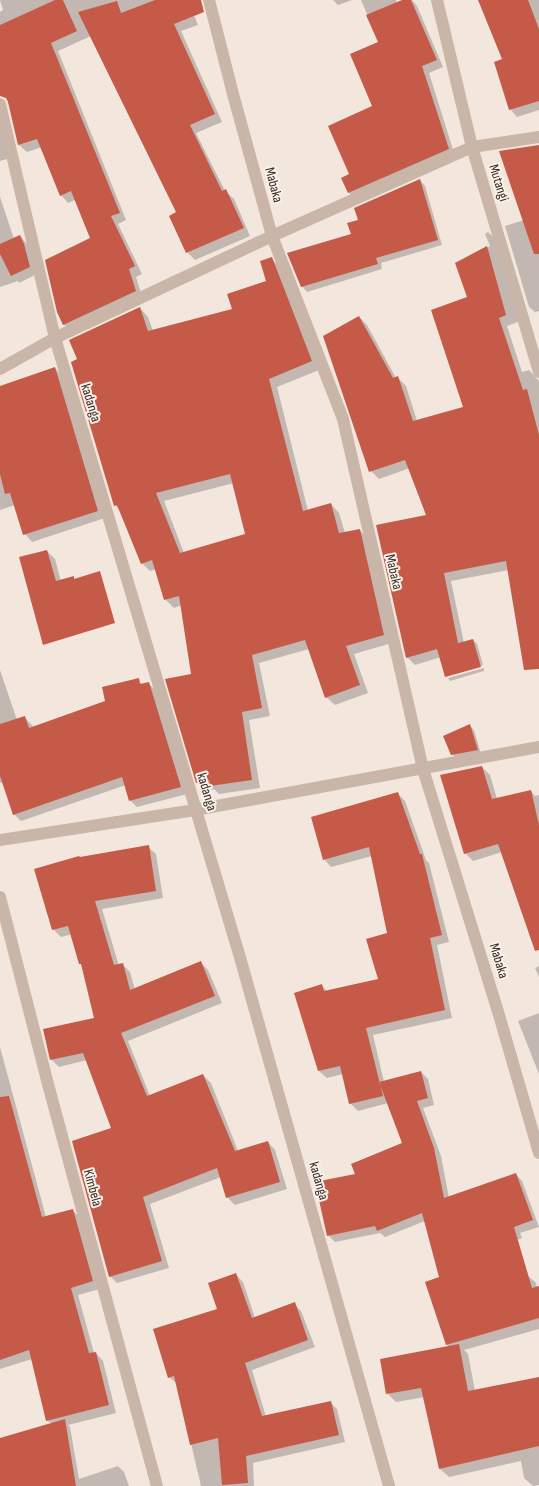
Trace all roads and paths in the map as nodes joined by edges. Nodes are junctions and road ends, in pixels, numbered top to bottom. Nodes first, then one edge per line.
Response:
1 (209, 0) edge
2 (437, 0) edge
3 (0, 104) edge
4 (539, 137) edge
5 (472, 147) junction
6 (272, 236) junction
7 (55, 338) junction
8 (0, 369) edge
9 (539, 372) edge
10 (539, 748) edge
11 (423, 769) junction
12 (195, 810) junction
13 (0, 840) edge
14 (0, 897) edge
15 (539, 1153) edge
16 (158, 1486) edge
17 (388, 1486) edge

1 - 6 street, Mabaka
2 - 5 street, Mutangi
3 - 7 street, kadanga
4 - 5 street
5 - 6 street
5 - 9 street, Mutangi
6 - 7 street
6 - 11 street, Mabaka
7 - 8 street
7 - 12 street, kadanga
10 - 11 street
11 - 12 street
11 - 15 street, Mabaka
12 - 13 street
12 - 17 street, kadanga
14 - 16 street, Kimbela

